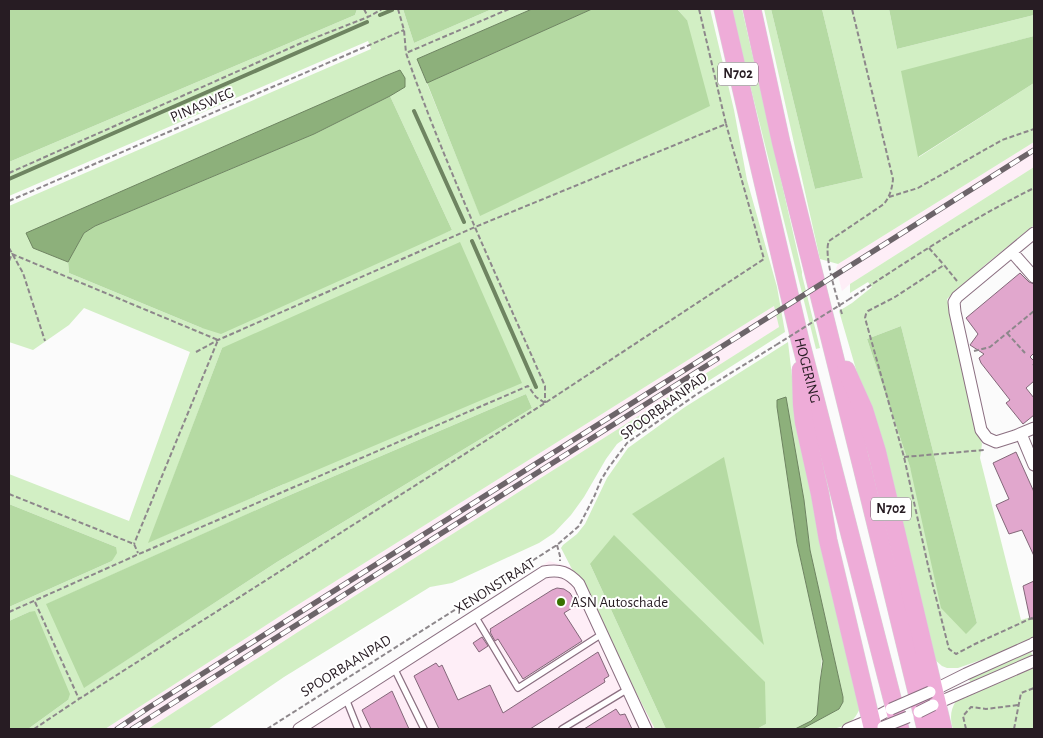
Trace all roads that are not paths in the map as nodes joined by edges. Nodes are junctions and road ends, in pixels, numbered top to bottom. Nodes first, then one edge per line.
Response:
1 (724, 9) edge
2 (752, 9) edge
3 (1034, 234) edge
4 (1012, 252) junction
5 (1034, 277) edge
6 (829, 334) junction
7 (800, 340) junction
8 (1034, 428) edge
9 (1020, 434) junction
10 (1034, 466) edge
11 (475, 616) junction
12 (602, 634) junction
13 (1034, 645) edge
14 (1034, 661) edge
15 (394, 668) junction
16 (628, 689) junction
17 (933, 698) junction
18 (346, 699) junction
19 (885, 724) edge
20 (305, 727) edge
21 (358, 729) edge
22 (424, 729) edge
23 (562, 729) edge
24 (646, 729) edge
25 (848, 729) edge
26 (926, 729) edge
27 (943, 729) edge

1 - 7 highway, HOGERING / N702
2 - 6 highway, HOGERING / N702
3 - 4 street
4 - 5 street
4 - 9 street
6 - 17 highway, N702
6 - 26 highway, HOGERING / N702
7 - 19 highway, HOGERING / N702
7 - 19 highway, N702
8 - 9 street
9 - 10 street
11 - 12 street, XENONSTRAAT
11 - 12 lane
11 - 15 street, XENONSTRAAT
12 - 16 street, XENONSTRAAT
13 - 17 street
14 - 17 street
15 - 18 street, XENONSTRAAT
15 - 22 lane
16 - 23 lane
16 - 24 street, XENONSTRAAT
17 - 19 street, bridge
17 - 19 street, bridge
17 - 27 highway, N702
18 - 20 street, XENONSTRAAT
18 - 21 lane
19 - 25 street

